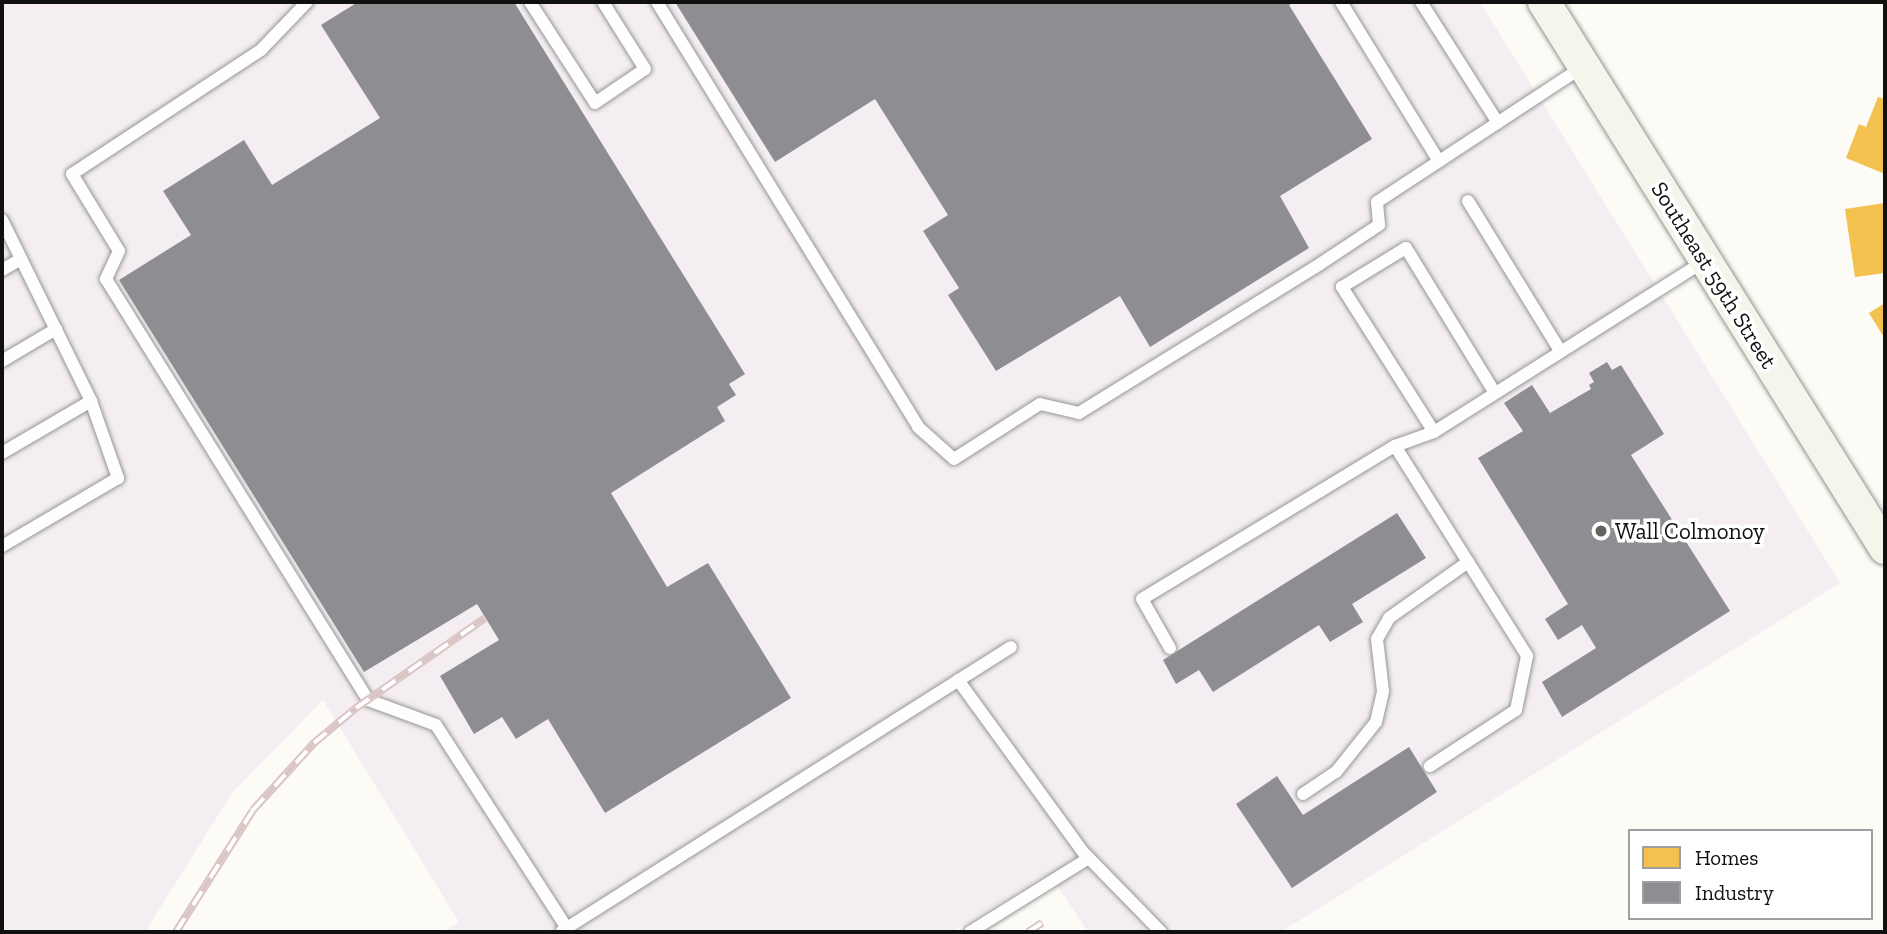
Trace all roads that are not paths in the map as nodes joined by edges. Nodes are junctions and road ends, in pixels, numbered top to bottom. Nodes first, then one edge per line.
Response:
1 (307, 2) edge
2 (530, 2) edge
3 (603, 2) edge
4 (657, 2) edge
5 (1341, 2) edge
6 (1421, 2) edge
7 (1544, 2) edge
8 (1584, 66) junction
9 (1498, 123) junction
10 (1439, 161) junction
11 (1468, 201) dead end
12 (2, 220) edge
13 (21, 259) junction
14 (1705, 260) junction
15 (2, 270) edge
16 (56, 329) junction
17 (1561, 352) junction
18 (2, 360) edge
19 (1495, 393) junction
20 (91, 401) junction
21 (1434, 432) junction
22 (1395, 446) junction
23 (2, 453) edge
24 (2, 546) edge
25 (1885, 548) edge
26 (1468, 562) junction
27 (1011, 647) dead end
28 (1170, 648) dead end
29 (958, 680) junction
30 (1430, 766) dead end
31 (1303, 794) dead end
32 (1089, 858) junction
33 (564, 930) edge
34 (970, 932) edge
35 (1161, 932) edge

1 - 33 lane
2 - 3 lane
4 - 10 lane
5 - 10 lane
6 - 9 lane
7 - 8 main road, Southeast 59th Street
8 - 9 lane
8 - 14 main road, Southeast 59th Street
9 - 10 lane
11 - 17 lane
12 - 13 lane
13 - 15 lane
13 - 16 lane
14 - 17 lane
14 - 25 main road, Southeast 59th Street
16 - 18 lane
16 - 20 lane
17 - 19 lane
19 - 21 lane
19 - 21 lane
20 - 23 lane
20 - 24 lane
21 - 22 lane
22 - 26 lane
22 - 28 lane
26 - 30 lane
26 - 31 lane
27 - 29 lane
29 - 32 lane
29 - 33 lane
32 - 34 lane
32 - 35 lane

